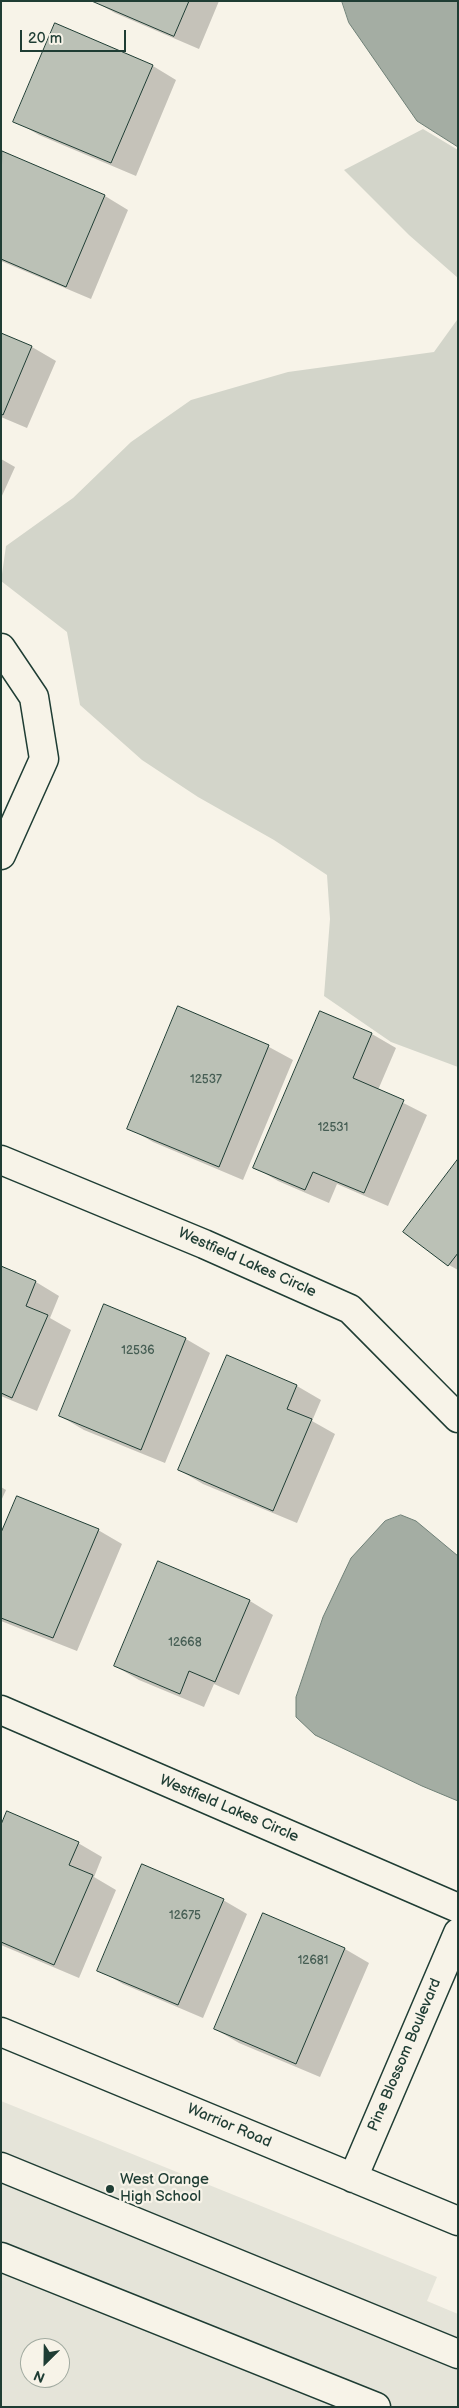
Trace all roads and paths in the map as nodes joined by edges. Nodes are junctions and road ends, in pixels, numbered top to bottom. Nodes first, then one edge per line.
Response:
1 (1, 648) edge
2 (1, 854) edge
3 (1, 1160) edge
4 (458, 1418) edge
5 (1, 1710) edge
6 (458, 1908) edge
7 (458, 1933) edge
8 (1, 2032) edge
9 (1, 2167) edge
10 (353, 2178) junction
11 (458, 2221) edge
12 (1, 2257) edge
13 (458, 2354) edge
14 (325, 2397) edge
15 (376, 2407) edge

1 - 2 street
3 - 4 street, Westfield Lakes Circle
5 - 6 street, Westfield Lakes Circle
7 - 10 street, Pine Blossom Boulevard
8 - 10 street, Warrior Road
9 - 13 street
10 - 11 street, Warrior Road
12 - 14 street
14 - 15 street

